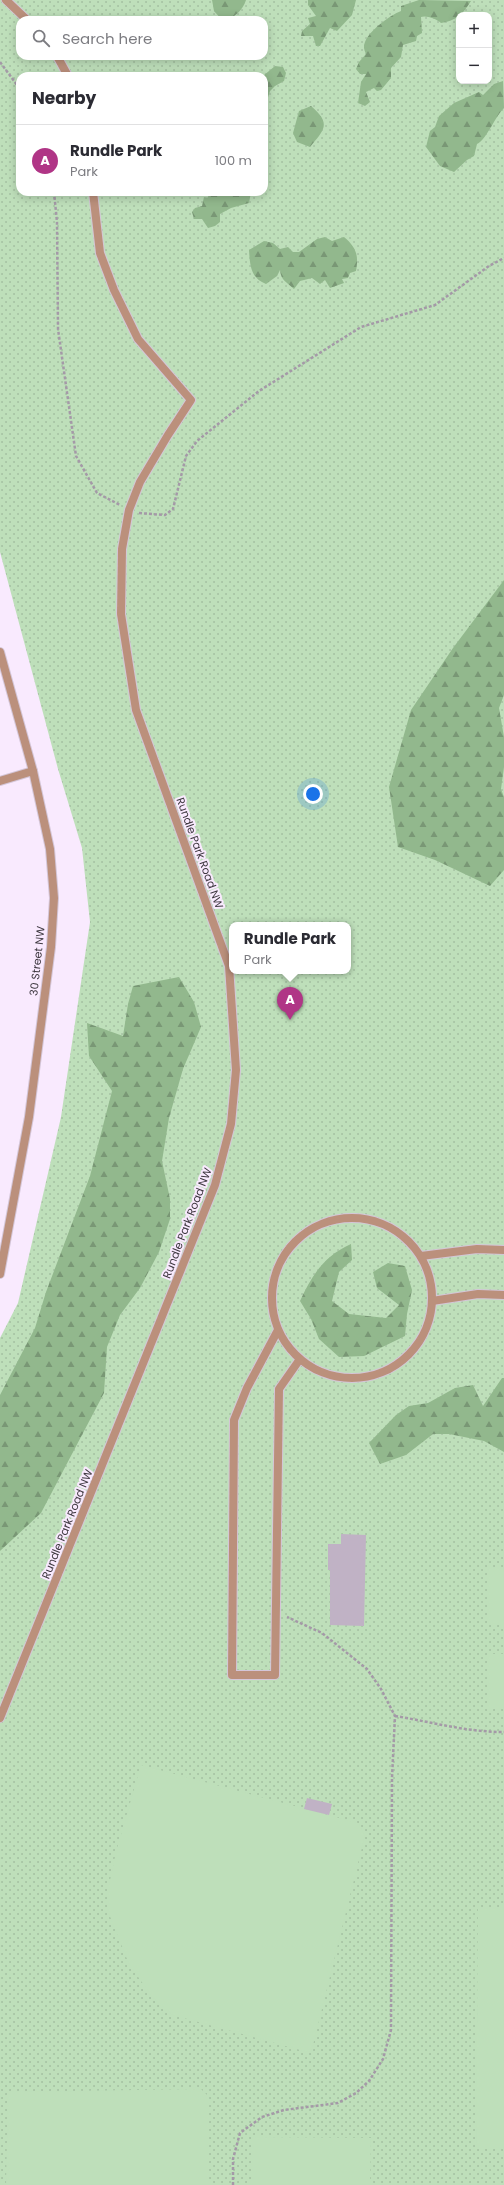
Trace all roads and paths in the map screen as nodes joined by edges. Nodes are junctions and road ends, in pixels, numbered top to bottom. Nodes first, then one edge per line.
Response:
1 (6, 0) edge
2 (23, 16) edge
3 (59, 60) edge
4 (0, 62) edge
5 (66, 72) edge
6 (16, 83) edge
7 (54, 196) edge
8 (93, 196) edge
9 (504, 258) edge
10 (129, 510) junction
11 (0, 652) edge
12 (33, 771) junction
13 (0, 781) edge
14 (229, 963) edge
15 (230, 974) edge
16 (504, 1250) edge
17 (421, 1256) junction
18 (0, 1274) edge
19 (504, 1295) edge
20 (432, 1301) junction
21 (278, 1330) junction
22 (300, 1359) junction
23 (276, 1612) junction
24 (395, 1716) junction
25 (0, 1718) edge
26 (504, 1732) edge
27 (233, 2185) edge

1 - 2 street
3 - 5 street
4 - 6 path
7 - 10 path
8 - 10 street, Rundle Park Road NW
9 - 10 path
10 - 14 street, Rundle Park Road NW
11 - 12 street, 30 Street NW
12 - 13 street
12 - 18 street, 30 Street NW
15 - 25 street, Rundle Park Road NW
16 - 17 street
17 - 20 street
17 - 21 street
19 - 20 street
20 - 22 street
21 - 22 street
21 - 23 street
22 - 23 street
23 - 24 path
24 - 26 path
24 - 27 path

